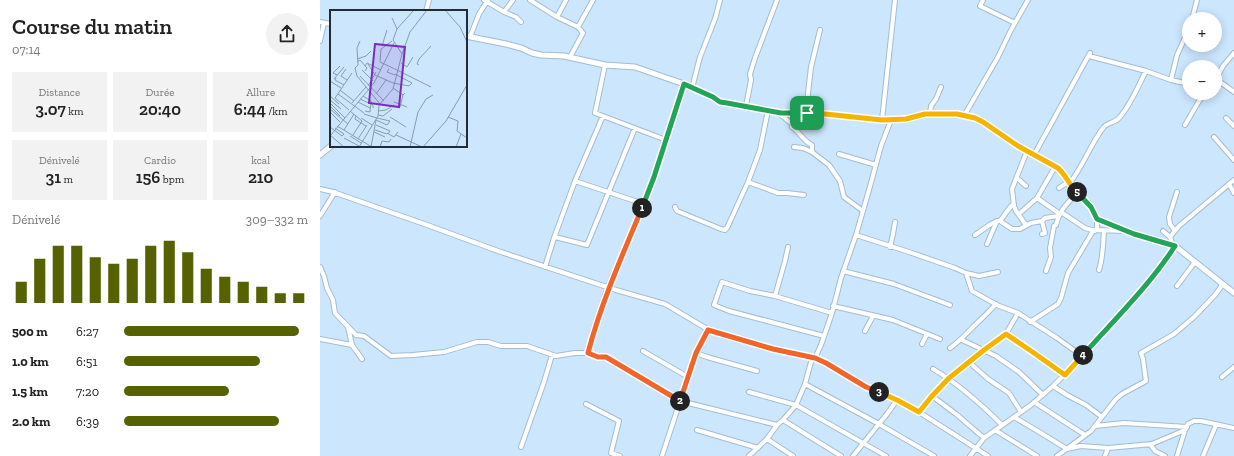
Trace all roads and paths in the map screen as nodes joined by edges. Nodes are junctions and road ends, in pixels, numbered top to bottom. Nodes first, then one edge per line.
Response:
1 (429, 0) edge
2 (486, 0) edge
3 (513, 0) edge
4 (530, 0) edge
5 (540, 0) edge
6 (566, 0) edge
7 (593, 0) edge
8 (720, 0) edge
9 (776, 0) edge
10 (895, 0) edge
11 (983, 0) edge
12 (1028, 0) edge
13 (1197, 0) edge
14 (537, 4) junction
15 (426, 10) edge
16 (504, 12) junction
17 (1194, 12) edge
18 (557, 16) junction
19 (322, 22) edge
20 (521, 22) dead end
21 (1015, 23) junction
22 (578, 27) junction
23 (820, 30) dead end
24 (468, 36) edge
25 (320, 41) edge
26 (1182, 44) edge
27 (1234, 53) edge
28 (570, 57) junction
29 (605, 65) junction
30 (1222, 68) edge
31 (1146, 71) junction
32 (1171, 80) junction
33 (1182, 82) edge
34 (684, 84) junction
35 (1222, 84) edge
36 (941, 87) dead end
37 (692, 88) junction
38 (1234, 92) edge
39 (1200, 100) edge
40 (746, 106) junction
41 (768, 110) junction
42 (781, 113) junction
43 (807, 113) junction
44 (930, 114) junction
45 (603, 116) junction
46 (964, 116) junction
47 (1226, 118) dead end
48 (882, 120) junction
49 (891, 120) junction
50 (1185, 125) dead end
51 (1234, 126) edge
52 (635, 128) junction
53 (1214, 137) dead end
54 (666, 140) junction
55 (330, 147) edge
56 (794, 147) dead end
57 (1027, 151) junction
58 (812, 152) junction
59 (839, 154) dead end
60 (320, 155) edge
61 (1034, 155) junction
62 (1234, 160) edge
63 (876, 165) junction
64 (1055, 167) junction
65 (1017, 178) junction
66 (1234, 180) edge
67 (574, 181) junction
68 (748, 182) junction
69 (1068, 182) junction
70 (1229, 184) junction
71 (1026, 186) dead end
72 (320, 188) edge
73 (1059, 188) dead end
74 (335, 192) junction
75 (608, 192) junction
76 (1077, 192) junction
77 (1177, 192) dead end
78 (1234, 193) edge
79 (804, 195) dead end
80 (1037, 198) junction
81 (644, 204) junction
82 (1014, 204) junction
83 (676, 207) dead end
84 (863, 211) junction
85 (1019, 214) junction
86 (1060, 214) junction
87 (320, 216) edge
88 (1097, 219) junction
89 (999, 221) junction
90 (1042, 221) junction
91 (895, 222) dead end
92 (1026, 225) junction
93 (1096, 231) junction
94 (1104, 231) junction
95 (1124, 231) junction
96 (1163, 231) dead end
97 (1175, 231) junction
98 (1042, 234) dead end
99 (856, 235) junction
100 (975, 235) dead end
101 (1170, 236) junction
102 (554, 237) junction
103 (987, 244) dead end
104 (1175, 246) junction
105 (788, 247) dead end
106 (890, 247) junction
107 (1195, 262) junction
108 (545, 266) junction
109 (320, 267) edge
110 (1099, 270) dead end
111 (843, 271) junction
112 (1046, 271) dead end
113 (998, 272) dead end
114 (966, 273) junction
115 (1223, 284) junction
116 (1177, 286) dead end
117 (608, 287) junction
118 (1234, 293) edge
119 (775, 296) junction
120 (996, 304) junction
121 (950, 305) dead end
122 (833, 306) junction
123 (832, 313) junction
124 (1018, 313) junction
125 (873, 316) junction
126 (1030, 322) junction
127 (348, 327) junction
128 (708, 330) junction
129 (864, 331) dead end
130 (927, 334) junction
131 (1006, 334) junction
132 (824, 336) junction
133 (320, 339) edge
134 (940, 339) dead end
135 (962, 340) junction
136 (922, 344) dead end
137 (352, 345) junction
138 (950, 348) dead end
139 (984, 350) junction
140 (643, 351) dead end
141 (588, 353) junction
142 (696, 353) junction
143 (552, 355) junction
144 (1082, 356) junction
145 (815, 358) junction
146 (362, 359) dead end
147 (968, 362) junction
148 (1234, 367) edge
149 (933, 369) dead end
150 (756, 371) dead end
151 (1065, 375) junction
152 (688, 377) junction
153 (1222, 377) dead end
154 (949, 378) junction
155 (805, 384) junction
156 (1053, 386) junction
157 (749, 392) dead end
158 (1043, 395) junction
159 (932, 396) junction
160 (897, 400) junction
161 (680, 401) junction
162 (1034, 402) junction
163 (586, 404) dead end
164 (796, 405) junction
165 (919, 412) junction
166 (1021, 412) junction
167 (1014, 417) junction
168 (1102, 417) junction
169 (783, 420) junction
170 (879, 424) junction
171 (777, 425) junction
172 (1002, 425) junction
173 (1216, 425) junction
174 (1095, 426) junction
175 (1186, 428) junction
176 (1234, 428) edge
177 (697, 430) dead end
178 (995, 430) junction
179 (1084, 435) junction
180 (984, 438) junction
181 (767, 439) junction
182 (863, 443) junction
183 (1149, 444) junction
184 (521, 447) dead end
185 (758, 448) junction
186 (976, 448) junction
187 (1108, 448) junction
188 (1067, 449) junction
189 (611, 454) edge
190 (620, 456) edge
191 (662, 456) edge
192 (749, 456) edge
193 (793, 456) edge
194 (841, 456) edge
195 (853, 456) edge
196 (886, 456) edge
197 (934, 456) edge
198 (970, 456) edge
199 (988, 456) edge
200 (1037, 456) edge
201 (1057, 456) edge
202 (1105, 456) edge
203 (1165, 456) edge
204 (1177, 456) edge
205 (1203, 456) edge

1 - 15 street
2 - 16 street
2 - 24 street
3 - 16 street
4 - 14 street
5 - 14 street
6 - 18 street
7 - 22 street
8 - 37 street
9 - 40 street
10 - 48 street
11 - 21 street
12 - 21 street
13 - 17 street
14 - 18 street
16 - 20 street
18 - 22 street
19 - 25 street
21 - 46 street
22 - 28 street
23 - 43 street
24 - 28 street
26 - 32 street
27 - 30 street
28 - 29 street
29 - 34 street
29 - 45 street
31 - 32 street
31 - 61 street
31 - 69 street
32 - 33 street
34 - 37 street
34 - 54 street
35 - 38 street
36 - 44 street
37 - 40 street
39 - 50 street
40 - 41 street
41 - 42 street
41 - 68 street
42 - 43 street
42 - 58 street
43 - 48 street
44 - 46 street
44 - 49 street
45 - 52 street
45 - 67 street
46 - 57 street
47 - 51 street
48 - 49 street
49 - 63 street
52 - 54 street
52 - 75 street
53 - 62 street
54 - 81 street
55 - 60 street
56 - 58 street
57 - 61 street
57 - 65 street
58 - 84 street
59 - 63 street
61 - 64 street
63 - 84 street
64 - 69 street
64 - 80 street
65 - 71 street
65 - 82 street
66 - 70 street
67 - 75 street
67 - 102 street
68 - 79 street
68 - 83 street
69 - 73 street
69 - 76 street
70 - 78 street
70 - 97 street
72 - 74 street
74 - 87 street
74 - 108 street
75 - 81 street
75 - 102 street
76 - 86 street
76 - 88 street
77 - 97 street
80 - 85 street
80 - 86 street
81 - 117 street
82 - 85 street
82 - 89 street
84 - 99 street
85 - 92 street
86 - 90 street
86 - 93 street
86 - 112 street
88 - 93 street
88 - 95 street
89 - 92 street
89 - 100 street
89 - 103 street
90 - 92 street
90 - 98 street
91 - 106 street
93 - 94 street
93 - 126 street
94 - 95 street
94 - 110 street
95 - 104 street
96 - 101 street
97 - 101 street
99 - 106 street
99 - 111 street
101 - 104 street
102 - 108 street
104 - 107 street
104 - 144 street
105 - 119 street
106 - 114 street
107 - 115 street
107 - 116 street
108 - 117 street
109 - 127 street
111 - 121 street
111 - 122 street
113 - 114 street
114 - 120 street
115 - 118 street
115 - 168 street
117 - 128 street
117 - 141 street
119 - 123 street
119 - 132 street
120 - 124 street
120 - 135 street
122 - 123 street
122 - 125 street
123 - 132 street
124 - 126 street
124 - 131 street
125 - 129 street
125 - 130 street
126 - 144 street
127 - 137 street
127 - 143 street
128 - 142 street
128 - 145 street
130 - 134 street
130 - 136 street
131 - 139 street
131 - 151 street
132 - 145 street
133 - 137 street
135 - 138 street
135 - 139 street
137 - 146 street
139 - 147 street
139 - 158 street
140 - 152 street
141 - 143 street
141 - 161 street
142 - 150 street
142 - 152 street
143 - 184 street
144 - 151 street
145 - 155 street
145 - 160 street
147 - 154 street
147 - 166 street
148 - 153 street
149 - 154 street
151 - 156 street
152 - 161 street
154 - 159 street
154 - 172 street
155 - 164 street
155 - 170 street
156 - 158 street
156 - 168 street
157 - 164 street
158 - 162 street
159 - 165 street
159 - 180 street
160 - 165 street
160 - 170 street
161 - 171 street
161 - 191 street
162 - 166 street
162 - 179 street
163 - 189 street
164 - 169 street
164 - 182 street
165 - 186 street
166 - 167 street
167 - 172 street
167 - 188 street
168 - 174 street
169 - 171 street
169 - 194 street
170 - 182 street
170 - 197 street
171 - 181 street
172 - 178 street
173 - 175 street
173 - 176 street
173 - 205 street
174 - 175 street
174 - 179 street
175 - 183 street
175 - 204 street
177 - 185 street
178 - 180 street
178 - 200 street
179 - 188 street
180 - 186 street
181 - 185 street
181 - 193 street
182 - 195 street
182 - 196 street
183 - 187 street
183 - 203 street
185 - 192 street
186 - 198 street
186 - 199 street
187 - 188 street
187 - 202 street
188 - 201 street
189 - 190 street

